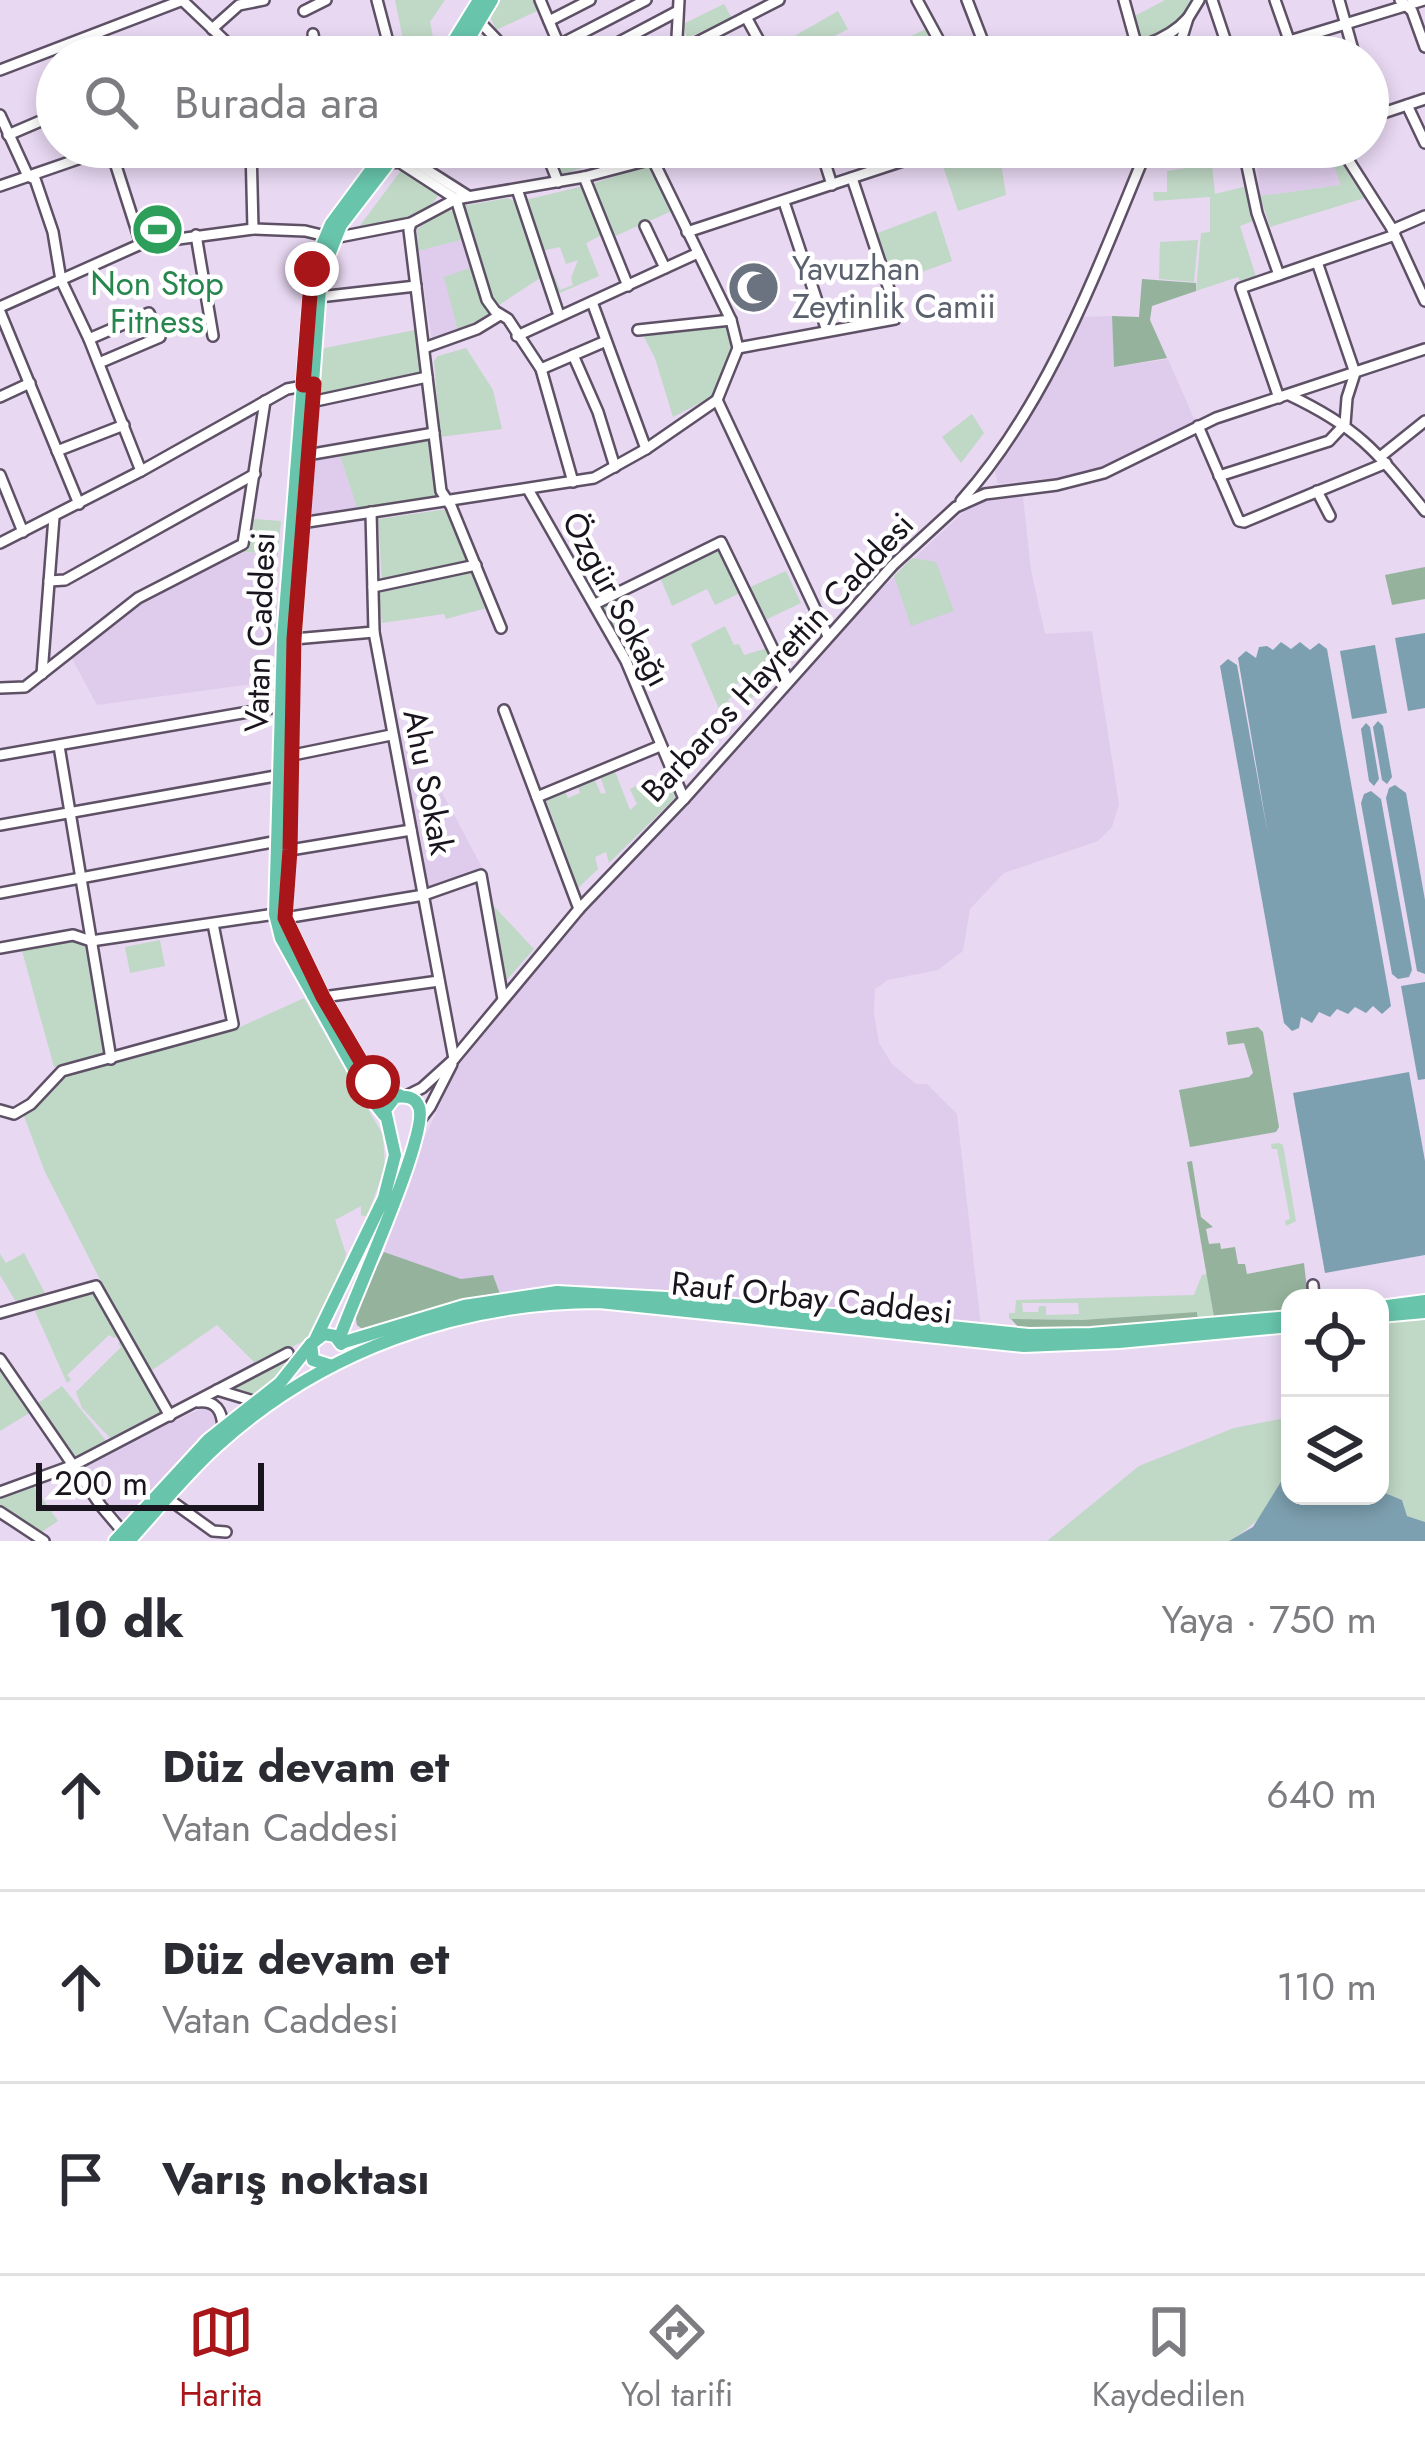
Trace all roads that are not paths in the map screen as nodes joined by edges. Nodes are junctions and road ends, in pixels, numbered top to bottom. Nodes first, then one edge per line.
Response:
1 (183, 0) edge
2 (264, 0) edge
3 (479, 0) edge
4 (492, 0) edge
5 (540, 0) edge
6 (590, 0) edge
7 (646, 0) edge
8 (778, 0) edge
9 (917, 0) edge
10 (968, 0) edge
11 (1124, 0) edge
12 (1199, 0) edge
13 (1211, 0) edge
14 (1274, 0) edge
15 (1339, 0) edge
16 (1424, 0) edge
17 (324, 1) edge
18 (379, 1) edge
19 (1401, 3) edge
20 (678, 5) edge
21 (304, 10) dead end
22 (746, 17) junction
23 (1188, 19) junction
24 (549, 21) junction
25 (480, 22) junction
26 (1348, 23) junction
27 (212, 29) junction
28 (89, 36) edge
29 (220, 36) edge
30 (387, 36) edge
31 (457, 36) edge
32 (471, 36) edge
33 (493, 36) edge
34 (555, 36) edge
35 (578, 36) edge
36 (626, 36) edge
37 (677, 36) edge
38 (707, 36) edge
39 (756, 36) edge
40 (937, 36) edge
41 (981, 36) edge
42 (1134, 36) edge
43 (1166, 36) edge
44 (1181, 36) edge
45 (1226, 36) edge
46 (1288, 36) edge
47 (1308, 36) edge
48 (1351, 36) edge
49 (1425, 47) edge
50 (36, 56) edge
51 (0, 70) edge
52 (1425, 99) edge
53 (1407, 105) junction
54 (1389, 111) edge
55 (0, 115) edge
56 (36, 123) edge
57 (8, 136) junction
58 (1425, 143) edge
59 (51, 168) edge
60 (117, 168) edge
61 (252, 168) edge
62 (383, 168) edge
63 (412, 168) edge
64 (424, 168) edge
65 (552, 168) edge
66 (604, 168) edge
67 (616, 168) edge
68 (657, 168) edge
69 (827, 168) edge
70 (882, 168) edge
71 (1139, 168) edge
72 (1248, 168) edge
73 (1354, 168) edge
74 (605, 171) junction
75 (28, 176) junction
76 (584, 177) junction
77 (852, 178) junction
78 (558, 182) junction
79 (0, 185) edge
80 (832, 185) junction
81 (517, 189) junction
82 (469, 196) junction
83 (456, 199) junction
84 (784, 202) junction
85 (1425, 216) edge
86 (411, 223) junction
87 (645, 226) dead end
88 (254, 229) junction
89 (687, 232) junction
90 (196, 235) junction
91 (330, 236) junction
92 (1392, 236) junction
93 (141, 244) junction
94 (698, 253) junction
95 (1317, 262) junction
96 (665, 268) junction
97 (1279, 274) junction
98 (61, 280) junction
99 (416, 286) junction
100 (628, 286) junction
101 (319, 297) junction
102 (1425, 301) edge
103 (592, 302) junction
104 (0, 310) edge
105 (500, 315) junction
106 (560, 315) junction
107 (731, 320) junction
108 (638, 330) dead end
109 (827, 331) junction
110 (213, 336) dead end
111 (517, 336) junction
112 (89, 339) junction
113 (606, 341) junction
114 (424, 348) junction
115 (738, 348) junction
116 (1425, 350) edge
117 (573, 355) junction
118 (99, 363) junction
119 (541, 369) junction
120 (1355, 373) junction
121 (428, 376) junction
122 (29, 383) junction
123 (308, 384) junction
124 (0, 397) edge
125 (1284, 397) junction
126 (717, 400) junction
127 (265, 401) junction
128 (311, 402) junction
129 (1425, 421) edge
130 (124, 424) junction
131 (1345, 424) junction
132 (1198, 426) junction
133 (434, 433) junction
134 (646, 449) junction
135 (57, 452) junction
136 (308, 455) junction
137 (1383, 460) junction
138 (615, 466) junction
139 (141, 471) junction
140 (255, 474) junction
141 (0, 475) edge
142 (1220, 476) junction
143 (573, 482) junction
144 (1317, 490) junction
145 (529, 491) junction
146 (446, 501) junction
147 (79, 504) junction
148 (956, 507) junction
149 (371, 512) junction
150 (1425, 512) edge
151 (1330, 516) dead end
152 (54, 518) junction
153 (302, 523) junction
154 (23, 532) junction
155 (0, 543) edge
156 (476, 565) junction
157 (49, 581) junction
158 (373, 587) junction
159 (595, 604) junction
160 (501, 628) dead end
161 (374, 632) junction
162 (827, 637) junction
163 (294, 639) junction
164 (42, 674) junction
165 (788, 680) junction
166 (0, 688) edge
167 (283, 706) junction
168 (504, 710) dead end
169 (391, 735) junction
170 (58, 746) junction
171 (660, 746) junction
172 (0, 755) edge
173 (292, 755) junction
174 (280, 775) junction
175 (537, 797) junction
176 (684, 799) junction
177 (70, 812) junction
178 (0, 825) edge
179 (411, 830) junction
180 (284, 846) junction
181 (79, 878) junction
182 (0, 893) edge
183 (424, 896) junction
184 (579, 910) junction
185 (280, 916) junction
186 (213, 924) junction
187 (91, 941) junction
188 (0, 948) edge
189 (439, 981) junction
190 (323, 997) junction
191 (503, 1000) junction
192 (111, 1059) junction
193 (454, 1059) junction
194 (404, 1096) junction
195 (0, 1110) edge
196 (386, 1120) junction
197 (418, 1122) junction
198 (1313, 1285) dead end
199 (1313, 1289) edge
200 (1425, 1301) edge
201 (1389, 1305) edge
202 (348, 1310) junction
203 (1425, 1312) edge
204 (0, 1313) edge
205 (1389, 1315) edge
206 (1281, 1322) edge
207 (1281, 1322) edge
208 (364, 1336) junction
209 (313, 1341) junction
210 (340, 1341) junction
211 (289, 1353) dead end
212 (0, 1359) edge
213 (335, 1365) junction
214 (216, 1390) junction
215 (198, 1402) junction
216 (257, 1402) junction
217 (170, 1416) junction
218 (223, 1427) junction
219 (74, 1465) junction
220 (0, 1492) edge
221 (167, 1498) junction
222 (0, 1512) edge
223 (226, 1532) dead end
224 (122, 1538) edge
225 (44, 1541) edge

1 - 27 street
1 - 28 street
2 - 27 street
3 - 31 main road
4 - 25 main road
5 - 24 street
6 - 24 street
7 - 35 street
8 - 22 street
9 - 40 street
10 - 41 street
11 - 42 street
12 - 23 street
13 - 45 street
14 - 46 street
15 - 26 street
16 - 19 street
17 - 21 street
18 - 30 street
19 - 26 street
19 - 49 street
20 - 36 street
20 - 37 street
22 - 38 street
22 - 39 street
23 - 43 street
23 - 44 street
24 - 34 street
25 - 32 main road
25 - 33 street
26 - 47 street
26 - 48 street
27 - 29 street
50 - 51 street
52 - 53 street
53 - 54 street
53 - 58 street
55 - 57 street
56 - 57 street
57 - 75 street
59 - 75 street
60 - 93 street
61 - 88 street
62 - 91 main road, Vatan Caddesi
63 - 83 street
64 - 82 street
65 - 78 street
66 - 74 street
67 - 74 street
68 - 89 street
69 - 80 street
70 - 77 street
71 - 148 street
72 - 97 street
73 - 92 street
74 - 76 street
75 - 79 street
75 - 98 street
76 - 78 street
76 - 100 street
77 - 80 street
77 - 109 street
78 - 81 street
80 - 84 street
81 - 82 street
81 - 106 street
82 - 83 street
83 - 86 street
83 - 105 street
84 - 89 street
84 - 109 street
85 - 92 street
86 - 91 street
86 - 99 street
87 - 96 street
88 - 90 street
88 - 91 street
89 - 94 street
90 - 93 street
90 - 110 street
91 - 101 main road, Vatan Caddesi
91 - 123 main road, Vatan Caddesi
92 - 95 street
92 - 102 street
93 - 98 street
94 - 96 street
94 - 107 street
95 - 97 street
95 - 120 street
96 - 100 street
97 - 125 street
98 - 104 street
98 - 112 street
99 - 101 street
99 - 114 street
100 - 103 street
101 - 123 main road, Vatan Caddesi
103 - 106 street
103 - 113 street
104 - 122 street
105 - 111 street
105 - 114 street
106 - 111 street
107 - 108 street
107 - 115 street
109 - 115 street
111 - 119 street
112 - 118 street
112 - 118 street
113 - 117 street
113 - 134 street
114 - 121 street
115 - 126 street
116 - 120 street, Barbaros Hayrettin Caddesi
117 - 119 street
117 - 138 street
118 - 130 street
119 - 143 street
120 - 125 street, Barbaros Hayrettin Caddesi
120 - 131 street
121 - 128 street
121 - 133 street
122 - 124 street
122 - 135 street
123 - 127 street
123 - 128 main road, Vatan Caddesi
123 - 167 main road, Vatan Caddesi
125 - 131 street
125 - 132 street, Barbaros Hayrettin Caddesi
126 - 134 street
126 - 162 street
127 - 139 street
127 - 140 street
128 - 136 main road, Vatan Caddesi
129 - 137 street
130 - 135 street
130 - 139 street
131 - 137 street
131 - 142 street
132 - 142 street
132 - 148 street, Barbaros Hayrettin Caddesi
133 - 136 street
133 - 146 street
134 - 138 street
135 - 147 street
136 - 153 main road, Vatan Caddesi
137 - 144 street
137 - 150 street
138 - 143 street
139 - 147 street
140 - 157 street
140 - 164 street
141 - 154 street
142 - 144 street
143 - 145 street
144 - 151 street
145 - 146 street
145 - 159 street, Özgür Sokağı
146 - 149 street
146 - 156 street
147 - 152 street
148 - 162 street, Barbaros Hayrettin Caddesi
149 - 153 street
149 - 158 street, Ahu Sokak
152 - 154 street
152 - 157 street
153 - 163 main road, Vatan Caddesi
154 - 155 street
156 - 158 street
156 - 160 street
157 - 164 street
158 - 161 street, Ahu Sokak
159 - 165 street
159 - 171 street, Özgür Sokağı
161 - 163 street
161 - 169 street, Ahu Sokak
162 - 165 street, Barbaros Hayrettin Caddesi
163 - 173 main road, Vatan Caddesi
164 - 166 street
165 - 176 street, Barbaros Hayrettin Caddesi
167 - 170 street
167 - 174 main road, Vatan Caddesi
168 - 175 street
169 - 173 street
169 - 179 street, Ahu Sokak
170 - 172 street
170 - 177 street
171 - 175 street
171 - 176 street, Özgür Sokağı
173 - 180 main road, Vatan Caddesi
174 - 177 street
174 - 180 main road, Vatan Caddesi
175 - 184 street
176 - 184 street, Barbaros Hayrettin Caddesi
177 - 178 street
177 - 181 street
179 - 180 street
179 - 183 street, Ahu Sokak
180 - 181 street
180 - 185 main road, Vatan Caddesi
181 - 182 street
181 - 187 street
183 - 185 street
183 - 189 street, Ahu Sokak
183 - 191 street
184 - 191 street, Barbaros Hayrettin Caddesi
185 - 186 street
185 - 190 main road, Vatan Caddesi
185 - 196 main road, Vatan Caddesi
186 - 187 street
186 - 192 street
187 - 188 street
187 - 192 street
189 - 190 street
189 - 193 street, Ahu Sokak
190 - 194 main road, Vatan Caddesi
191 - 193 street, Barbaros Hayrettin Caddesi
192 - 195 street
193 - 194 street
193 - 197 street
194 - 196 main road
194 - 197 main road
196 - 197 main road
196 - 209 main road
197 - 202 main road
198 - 199 street
200 - 201 main road
202 - 208 main road
202 - 210 main road
203 - 205 main road
204 - 217 street
206 - 208 main road, Rauf Orbay Caddesi
207 - 213 main road, Rauf Orbay Caddesi
208 - 210 main road, Rauf Orbay Caddesi
209 - 210 main road, Rauf Orbay Caddesi
209 - 213 main road
209 - 216 main road
210 - 213 main road
211 - 214 street
212 - 219 street
213 - 221 main road, Rauf Orbay Caddesi
214 - 215 street
214 - 216 street
215 - 217 street
215 - 218 street
216 - 218 main road
217 - 219 street
218 - 224 main road
219 - 220 street
219 - 224 street
221 - 223 street
221 - 224 main road, Rauf Orbay Caddesi
222 - 225 street

